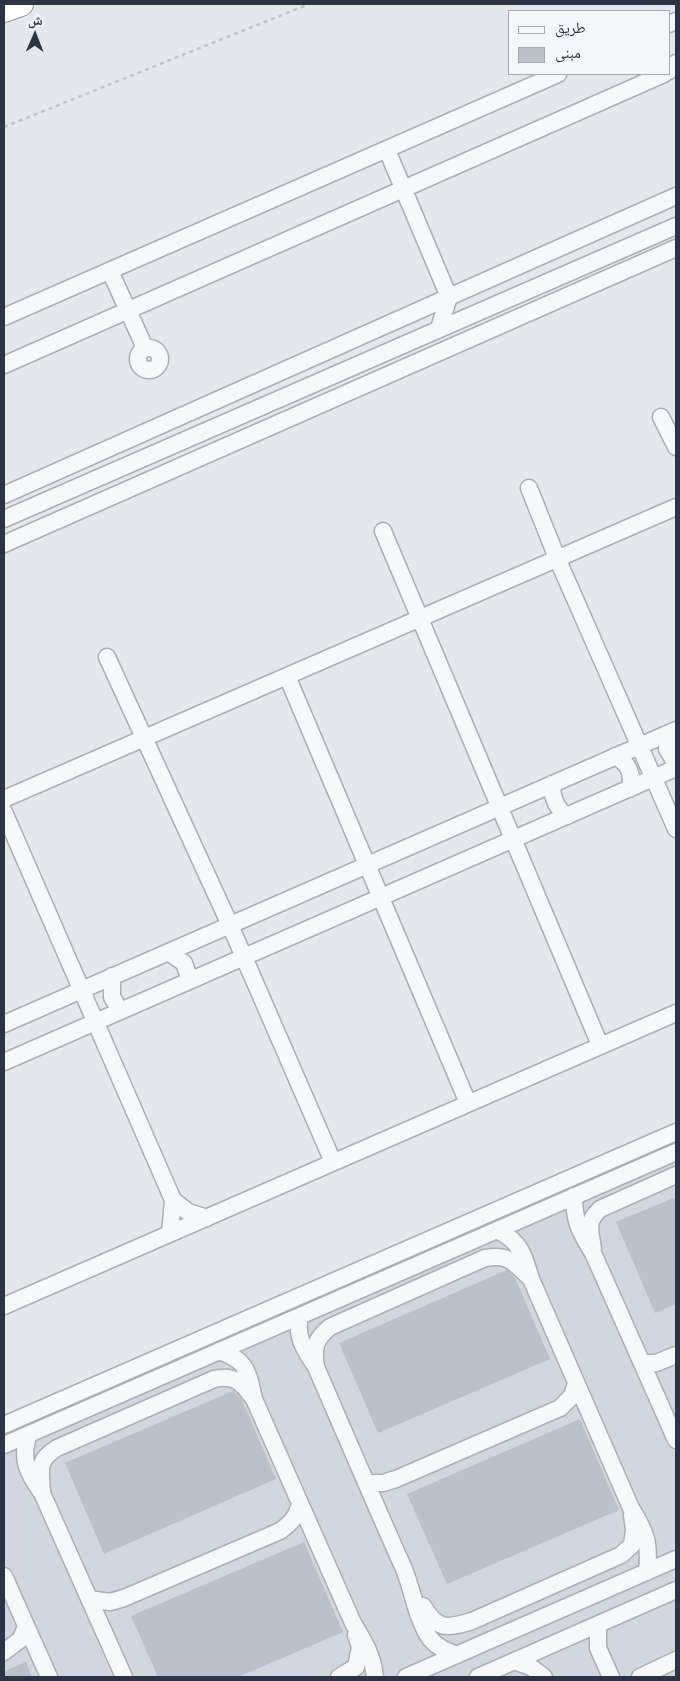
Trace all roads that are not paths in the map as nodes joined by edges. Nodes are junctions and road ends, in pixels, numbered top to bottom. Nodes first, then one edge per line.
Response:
1 (21, 4) edge
2 (4, 10) edge
3 (556, 75) edge
4 (661, 75) edge
5 (387, 150) junction
6 (404, 189) junction
7 (676, 196) edge
8 (676, 226) edge
9 (676, 248) edge
10 (110, 270) junction
11 (449, 297) junction
12 (128, 310) junction
13 (477, 312) junction
14 (4, 317) edge
15 (439, 328) junction
16 (144, 348) dead end
17 (4, 364) edge
18 (661, 417) dead end
19 (175, 419) junction
20 (184, 440) junction
21 (676, 447) edge
22 (529, 488) dead end
23 (4, 495) edge
24 (676, 507) edge
25 (4, 519) edge
26 (383, 532) dead end
27 (4, 544) edge
28 (557, 558) junction
29 (420, 618) junction
30 (107, 657) dead end
31 (287, 676) junction
32 (673, 731) edge
33 (145, 738) junction
34 (639, 746) junction
35 (616, 756) junction
36 (676, 764) edge
37 (676, 768) edge
38 (653, 778) junction
39 (552, 784) junction
40 (629, 789) junction
41 (4, 799) edge
42 (500, 807) junction
43 (4, 812) edge
44 (567, 816) junction
45 (676, 829) edge
46 (513, 839) junction
47 (368, 865) junction
48 (381, 897) junction
49 (230, 925) junction
50 (168, 952) junction
51 (244, 957) junction
52 (112, 976) junction
53 (190, 980) junction
54 (81, 990) junction
55 (120, 1010) junction
56 (676, 1013) edge
57 (95, 1021) junction
58 (4, 1024) edge
59 (600, 1045) junction
60 (4, 1062) edge
61 (468, 1103) junction
62 (676, 1132) edge
63 (676, 1152) edge
64 (334, 1162) junction
65 (676, 1175) edge
66 (574, 1196) junction
67 (173, 1200) junction
68 (207, 1218) junction
69 (497, 1230) junction
70 (170, 1233) junction
71 (593, 1253) junction
72 (531, 1279) junction
73 (4, 1305) edge
74 (300, 1316) junction
75 (219, 1351) junction
76 (676, 1356) edge
77 (642, 1363) junction
78 (316, 1367) junction
79 (576, 1383) junction
80 (254, 1399) junction
81 (4, 1425) edge
82 (29, 1434) junction
83 (676, 1440) edge
84 (4, 1445) edge
85 (366, 1483) junction
86 (42, 1493) junction
87 (300, 1503) junction
88 (630, 1508) junction
89 (676, 1559) edge
90 (647, 1572) junction
91 (4, 1576) edge
92 (413, 1590) junction
93 (676, 1590) edge
94 (89, 1599) junction
95 (353, 1624) junction
96 (598, 1625) junction
97 (26, 1626) junction
98 (4, 1652) edge
99 (457, 1655) junction
100 (676, 1660) edge
101 (514, 1662) junction
102 (48, 1677) edge
103 (124, 1677) edge
104 (339, 1677) edge
105 (375, 1677) edge
106 (406, 1677) edge
107 (478, 1677) edge
108 (544, 1677) edge
109 (611, 1677) edge
110 (640, 1677) edge

1 - 2 highway
3 - 5 street
4 - 6 street
5 - 6 street
5 - 10 street
6 - 11 street
6 - 12 street
7 - 11 street
8 - 13 street
9 - 27 street
10 - 12 street
10 - 14 street
11 - 13 street
11 - 15 street
11 - 19 street
12 - 16 street
12 - 17 street
13 - 15 street
15 - 20 street
18 - 21 street
19 - 20 street
19 - 23 street
20 - 25 street
22 - 28 street
24 - 28 street
26 - 29 street
28 - 29 street
28 - 34 street
29 - 31 street
29 - 42 street
30 - 33 street
31 - 33 street
31 - 47 street
32 - 34 street
32 - 36 street
33 - 41 street
33 - 49 street
34 - 35 street
34 - 38 street
35 - 39 street
35 - 40 street
37 - 38 street
38 - 40 street
38 - 45 street
39 - 42 street
39 - 44 street
40 - 44 street
42 - 46 street
42 - 47 street
43 - 54 street
44 - 46 street
46 - 48 street
46 - 59 street
47 - 48 street
47 - 49 street
48 - 51 street
48 - 61 street
49 - 50 street
49 - 51 street
50 - 52 street
50 - 53 street
51 - 53 street
51 - 64 street
52 - 54 street
52 - 55 street
53 - 55 street
54 - 57 street
54 - 58 street
55 - 57 street
56 - 59 street
57 - 60 street
57 - 67 street
59 - 61 street
61 - 64 street
62 - 81 street
63 - 66 street
64 - 68 street
65 - 71 street
66 - 69 street
66 - 71 street
67 - 68 street
67 - 70 street
68 - 70 street
69 - 72 street
69 - 74 street
70 - 73 street
71 - 77 street
72 - 78 street
72 - 79 street
74 - 75 street
74 - 78 street
75 - 80 street
75 - 82 street
76 - 77 street
77 - 83 street
78 - 85 street
79 - 85 street
79 - 88 street
80 - 86 street
80 - 87 street
82 - 84 street
82 - 86 street
85 - 92 street
86 - 94 street
87 - 94 street
87 - 95 street
88 - 90 street
88 - 92 street
89 - 90 street
90 - 99 street
91 - 97 street
92 - 99 street
93 - 96 street
94 - 103 street
95 - 104 street
95 - 105 street
96 - 101 street
96 - 109 street
97 - 98 street
97 - 102 street
99 - 106 street
100 - 110 street
101 - 107 street
101 - 108 street

